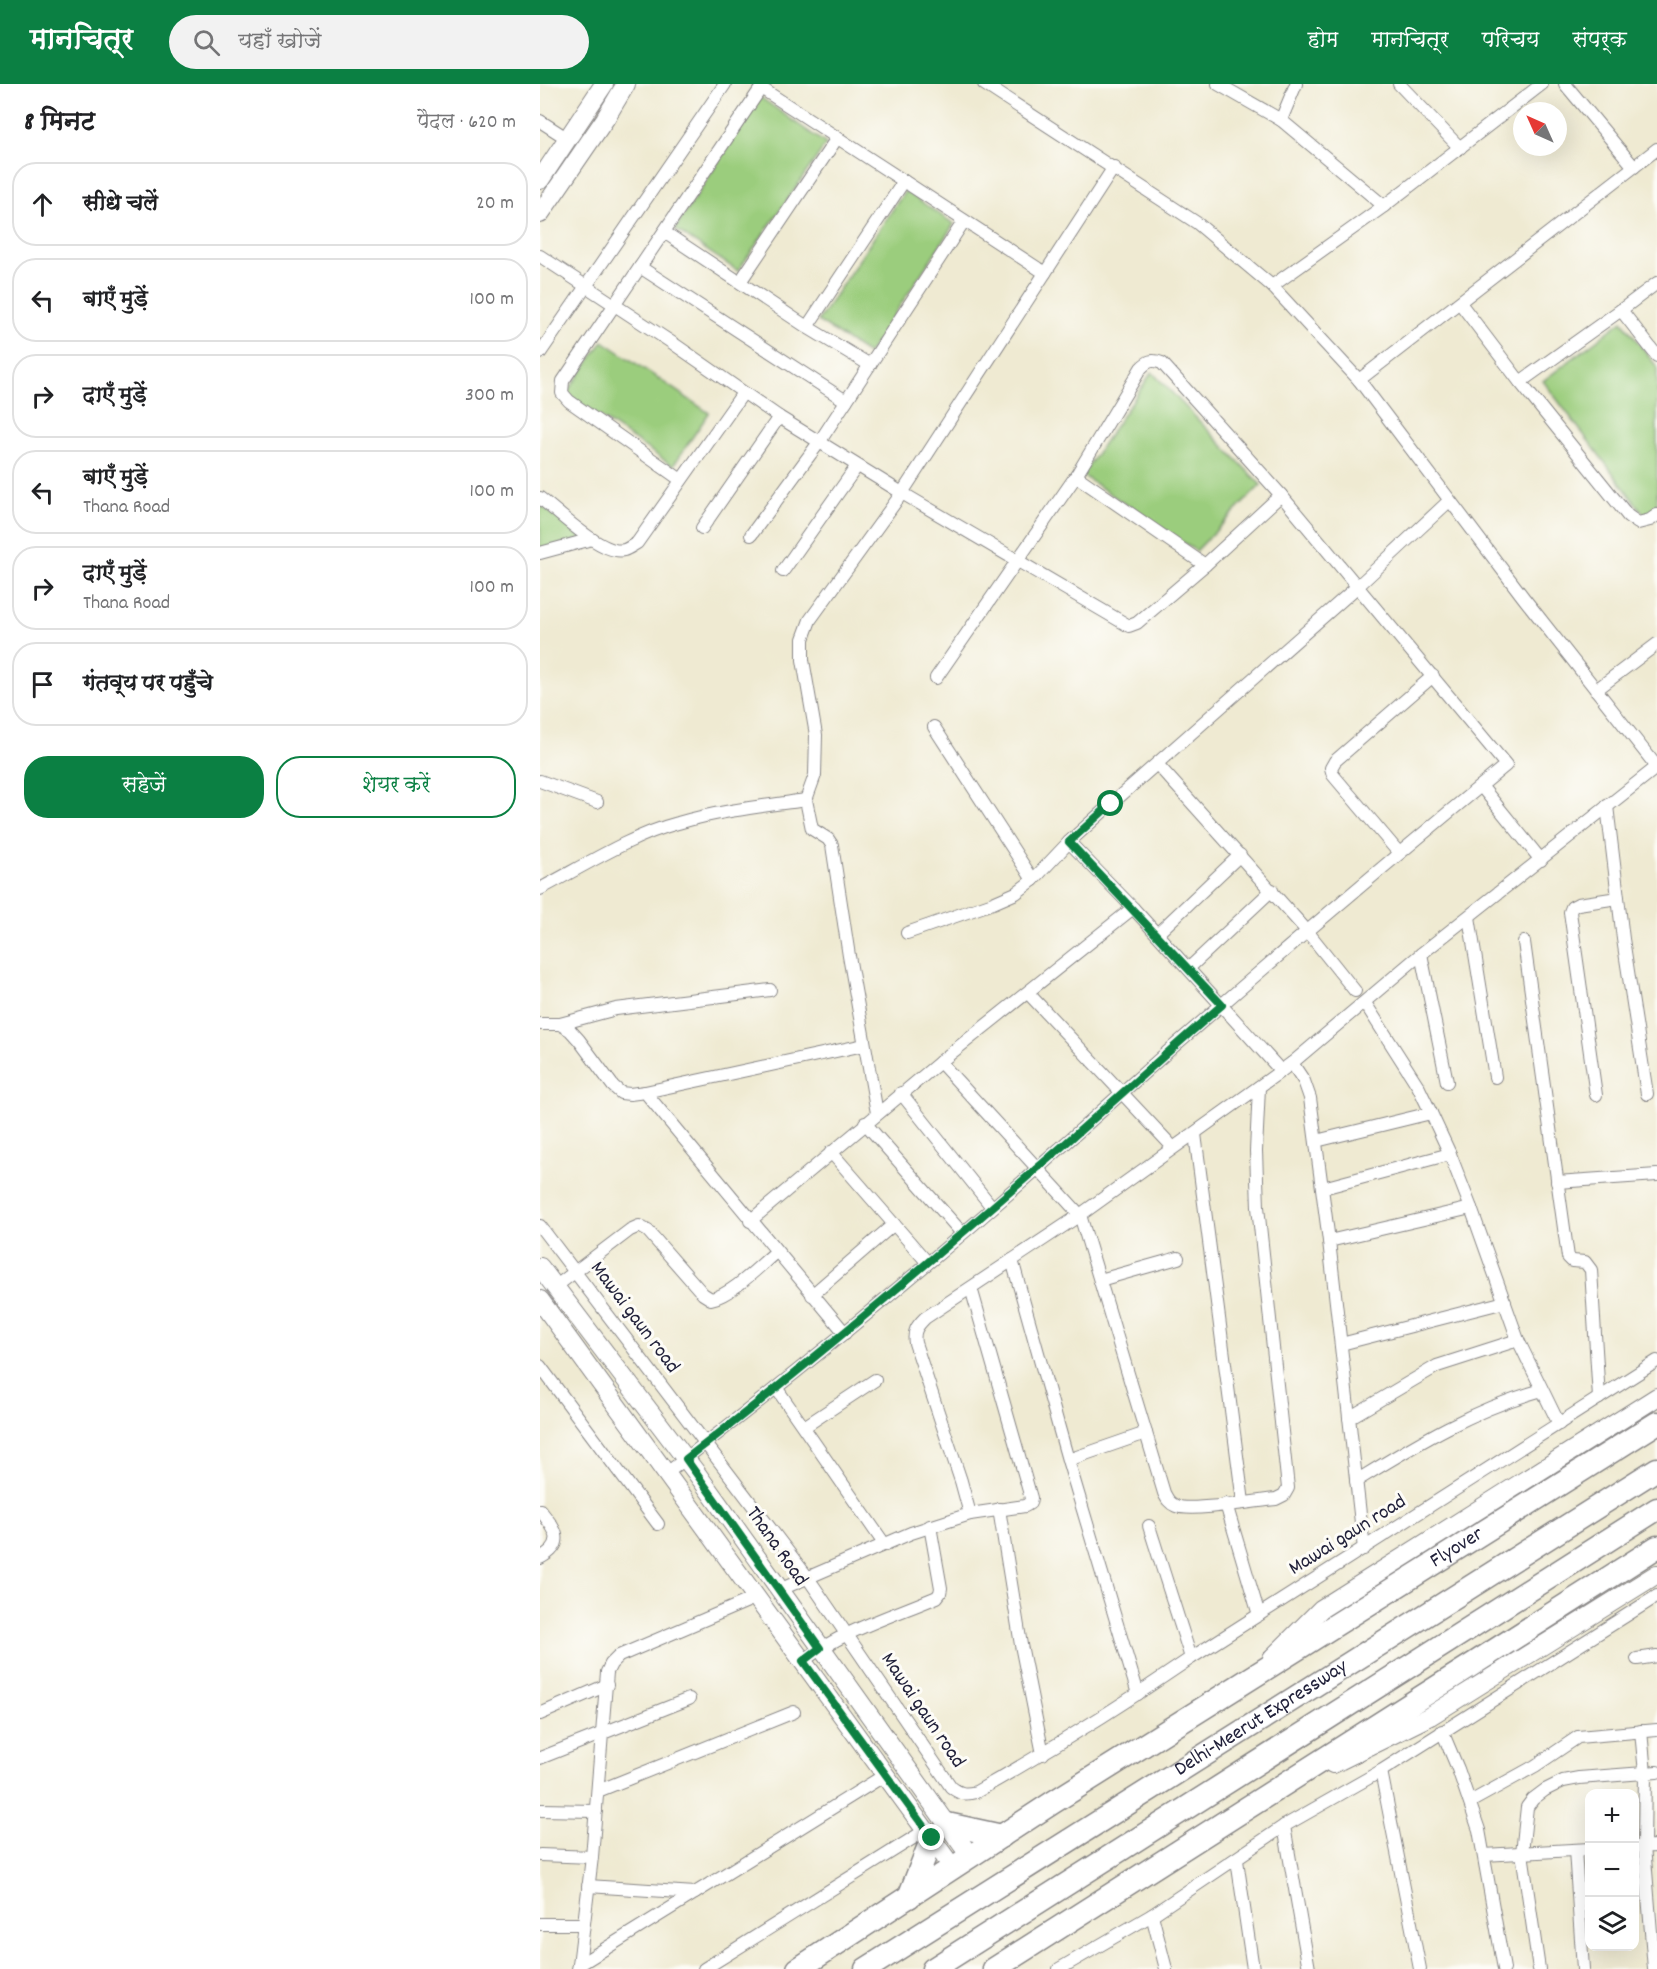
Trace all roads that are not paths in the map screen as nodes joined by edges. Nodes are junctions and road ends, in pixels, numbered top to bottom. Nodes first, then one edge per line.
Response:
1 (604, 84) edge
2 (627, 84) edge
3 (725, 84) edge
4 (984, 84) edge
5 (1218, 84) edge
6 (1296, 84) edge
7 (1399, 84) edge
8 (1542, 84) edge
9 (1565, 84) edge
10 (1000, 88) edge
11 (1281, 120) junction
12 (540, 121) edge
13 (837, 138) junction
14 (568, 139) junction
15 (1460, 148) junction
16 (1657, 149) edge
17 (1114, 167) junction
18 (1634, 167) junction
19 (540, 180) edge
20 (904, 182) junction
21 (1384, 206) junction
22 (540, 214) edge
23 (964, 221) junction
24 (664, 232) junction
25 (540, 256) edge
26 (640, 267) junction
27 (1045, 273) junction
28 (740, 282) junction
29 (1657, 283) edge
30 (587, 286) junction
31 (1272, 286) junction
32 (1460, 303) junction
33 (615, 305) junction
34 (1621, 310) junction
35 (807, 327) junction
36 (540, 353) edge
37 (1657, 356) edge
38 (870, 365) junction
39 (1359, 380) junction
40 (1520, 382) junction
41 (742, 393) junction
42 (846, 401) junction
43 (779, 417) junction
44 (819, 441) junction
45 (857, 466) junction
46 (1076, 476) junction
47 (681, 480) junction
48 (902, 493) junction
49 (1281, 495) junction
50 (540, 498) edge
51 (1449, 501) junction
52 (1657, 515) edge
53 (702, 528) dead end
54 (751, 535) dead end
55 (592, 539) junction
56 (540, 553) edge
57 (1017, 560) junction
58 (1205, 565) junction
59 (783, 571) dead end
60 (1358, 586) junction
61 (1657, 644) edge
62 (1433, 676) junction
63 (936, 678) dead end
64 (1596, 690) junction
65 (934, 727) dead end
66 (1156, 764) junction
67 (1657, 767) edge
68 (540, 782) edge
69 (1481, 786) junction
70 (806, 800) junction
71 (597, 802) dead end
72 (1607, 806) junction
73 (1069, 842) junction
74 (1399, 853) junction
75 (1240, 855) junction
76 (1541, 860) junction
77 (1034, 880) junction
78 (540, 890) edge
79 (1272, 890) junction
80 (1618, 898) junction
81 (1133, 908) junction
82 (1469, 917) junction
83 (1307, 931) junction
84 (907, 933) dead end
85 (1157, 934) junction
86 (1524, 942) dead end
87 (1421, 954) junction
88 (1188, 969) junction
89 (770, 990) dead end
90 (1355, 991) dead end
91 (1028, 993) junction
92 (1365, 1003) junction
93 (1222, 1005) junction
94 (540, 1024) edge
95 (560, 1024) junction
96 (864, 1045) junction
97 (940, 1062) junction
98 (1292, 1063) junction
99 (1281, 1071) junction
100 (1495, 1077) dead end
101 (1447, 1082) dead end
102 (1258, 1087) junction
103 (645, 1092) junction
104 (1122, 1092) junction
105 (901, 1094) junction
106 (1647, 1094) dead end
107 (1596, 1095) dead end
108 (877, 1113) junction
109 (1431, 1113) junction
110 (865, 1123) junction
111 (1195, 1134) junction
112 (1316, 1141) junction
113 (1169, 1143) dead end
114 (831, 1152) junction
115 (1450, 1154) junction
116 (1037, 1169) junction
117 (1657, 1175) edge
118 (1557, 1182) junction
119 (1323, 1188) junction
120 (992, 1207) junction
121 (1471, 1208) junction
122 (1080, 1215) junction
123 (750, 1221) junction
124 (894, 1224) junction
125 (540, 1226) edge
126 (962, 1233) junction
127 (1329, 1241) junction
128 (776, 1252) junction
129 (1178, 1258) dead end
130 (1012, 1260) junction
131 (927, 1262) junction
132 (540, 1267) edge
133 (575, 1272) junction
134 (1100, 1280) junction
135 (555, 1287) junction
136 (971, 1288) junction
137 (813, 1295) junction
138 (540, 1300) edge
139 (1505, 1302) junction
140 (845, 1333) junction
141 (1518, 1340) junction
142 (1341, 1344) junction
143 (1657, 1361) edge
144 (540, 1366) edge
145 (875, 1380) dead end
146 (777, 1389) junction
147 (1542, 1390) junction
148 (1657, 1397) edge
149 (1599, 1398) junction
150 (1349, 1418) junction
151 (1657, 1423) edge
152 (1559, 1424) junction
153 (804, 1427) junction
154 (1146, 1433) junction
155 (705, 1444) junction
156 (686, 1459) junction
157 (1068, 1460) junction
158 (1657, 1469) edge
159 (667, 1473) junction
160 (1356, 1480) junction
161 (1243, 1502) junction
162 (1226, 1504) junction
163 (999, 1509) junction
164 (1657, 1509) edge
165 (540, 1510) edge
166 (970, 1514) junction
167 (658, 1524) dead end
168 (930, 1526) junction
169 (1149, 1526) dead end
170 (885, 1545) junction
171 (1657, 1547) edge
172 (1364, 1549) junction
173 (540, 1558) edge
174 (1657, 1574) edge
175 (808, 1578) junction
176 (779, 1590) junction
177 (1657, 1596) edge
178 (757, 1597) junction
179 (1259, 1615) junction
180 (847, 1635) junction
181 (820, 1648) junction
182 (1657, 1656) edge
183 (1191, 1658) junction
184 (1637, 1659) dead end
185 (803, 1661) junction
186 (1255, 1675) junction
187 (607, 1685) junction
188 (1138, 1694) junction
189 (689, 1699) dead end
190 (794, 1712) dead end
191 (540, 1714) edge
192 (1657, 1730) edge
193 (1442, 1731) junction
194 (1641, 1731) junction
195 (603, 1734) junction
196 (1043, 1754) junction
197 (540, 1758) edge
198 (1381, 1771) junction
199 (1651, 1772) edge
200 (885, 1775) junction
201 (598, 1791) junction
202 (1262, 1799) junction
203 (1470, 1802) junction
204 (540, 1810) edge
205 (596, 1811) junction
206 (1284, 1826) junction
207 (935, 1831) junction
208 (1002, 1836) junction
209 (1657, 1846) edge
210 (1639, 1847) edge
211 (1575, 1850) junction
212 (1585, 1850) edge
213 (1522, 1853) junction
214 (540, 1855) edge
215 (1484, 1856) junction
216 (592, 1857) junction
217 (1238, 1860) junction
218 (962, 1862) junction
219 (588, 1886) junction
220 (695, 1893) junction
221 (909, 1897) junction
222 (1152, 1915) junction
223 (540, 1924) edge
224 (583, 1924) junction
225 (579, 1967) edge
226 (704, 1969) edge
227 (798, 1969) edge
228 (866, 1969) edge
229 (933, 1969) edge
230 (994, 1969) edge
231 (1059, 1969) edge
232 (1166, 1969) edge
233 (1253, 1969) edge
234 (1309, 1969) edge
235 (1420, 1969) edge
236 (1504, 1969) edge
237 (1539, 1969) edge
238 (1583, 1969) edge
239 (1654, 1969) edge

1 - 14 street
2 - 22 street
3 - 30 street
4 - 10 street
5 - 11 street
6 - 11 street
7 - 15 street
8 - 15 street
9 - 18 street
10 - 17 street
11 - 21 street
12 - 14 street
13 - 20 street
13 - 24 street
13 - 28 street
14 - 19 street
15 - 21 street
16 - 18 street
17 - 27 street
17 - 31 street
18 - 32 street
20 - 23 street
20 - 35 street
21 - 31 street
23 - 27 street
23 - 38 street
24 - 26 street
24 - 28 street
25 - 30 street
26 - 33 street
26 - 42 street
27 - 48 street
28 - 35 street
29 - 34 street
30 - 33 street
30 - 36 street
31 - 39 street
32 - 39 street
32 - 40 street
33 - 41 street
33 - 47 street
34 - 37 street
34 - 40 street
35 - 38 street
38 - 42 street
39 - 51 street
40 - 52 street
41 - 43 street
41 - 47 street
42 - 44 street
43 - 44 street
43 - 53 street
44 - 45 street
44 - 54 street
45 - 48 street
45 - 59 street
46 - 49 street
46 - 57 street
46 - 58 street
47 - 55 street
48 - 57 street
48 - 70 street
49 - 58 street
49 - 60 street
50 - 55 street
51 - 60 street
51 - 64 street
55 - 56 street
57 - 58 street
57 - 63 street
60 - 62 street
60 - 66 street
61 - 64 street
62 - 69 street
62 - 74 street
64 - 67 street
65 - 77 street
66 - 73 street
66 - 75 street
67 - 72 street
68 - 71 street
69 - 74 street
69 - 76 street
70 - 78 street
70 - 96 street
72 - 76 street
72 - 80 street
73 - 77 street
73 - 81 street
74 - 83 street
75 - 79 street
75 - 85 street
76 - 82 street
77 - 84 street
79 - 83 street
79 - 88 street
80 - 106 street
80 - 107 street
81 - 85 street
81 - 91 street
82 - 87 street
82 - 100 street
83 - 90 street
83 - 93 street
85 - 88 street
86 - 118 street
87 - 92 street
87 - 101 street
88 - 93 street
89 - 95 street
91 - 97 street
91 - 104 street
92 - 98 street
92 - 109 street
93 - 99 street
93 - 104 street
94 - 95 street
95 - 103 street
96 - 103 street
96 - 108 street
97 - 105 street
97 - 116 street
98 - 99 street
98 - 112 street
99 - 102 street
102 - 111 street
102 - 161 street
103 - 123 street
104 - 113 street
104 - 116 street
105 - 108 street
105 - 120 street
108 - 110 street
109 - 112 street
109 - 115 street
110 - 114 street
110 - 126 street
111 - 122 street
111 - 161 street
112 - 119 street
114 - 123 street
114 - 124 street
115 - 119 street
115 - 121 street
116 - 120 street
116 - 122 street
117 - 118 street
118 - 149 street
119 - 127 street
120 - 126 street
121 - 127 street
121 - 139 street
122 - 130 street
122 - 134 street
123 - 128 street
124 - 131 street
124 - 137 street
125 - 133 street, Mawai gaun road
126 - 131 street
127 - 142 street
128 - 133 street
128 - 137 street
129 - 134 street
130 - 136 street
130 - 157 street
131 - 140 street
132 - 135 street, Thana Road
133 - 135 street
133 - 155 street, Mawai gaun road
134 - 154 street
135 - 156 street, Thana Road
136 - 163 street
136 - 166 street
137 - 140 street
138 - 159 street, Thana Road
139 - 141 street
139 - 142 street
140 - 146 street
141 - 147 street
141 - 150 street
142 - 150 street
143 - 149 street, Mawai gaun road
144 - 167 street
145 - 153 street
146 - 153 street
146 - 155 street
147 - 152 street
147 - 160 street
148 - 186 street
149 - 152 street, Mawai gaun road
150 - 160 street
151 - 186 highway, Flyover
152 - 172 street, Mawai gaun road
153 - 170 street
154 - 157 street
154 - 162 street
155 - 156 street
155 - 175 street, Mawai gaun road
156 - 159 street
156 - 176 street, Thana Road
157 - 188 street
158 - 228 highway, Delhi-Meerut Expressway
159 - 178 street, Thana Road
160 - 172 street
161 - 162 street
162 - 179 street
163 - 166 street
163 - 196 street
164 - 229 highway, Delhi-Meerut Expressway
165 - 173 street
166 - 168 street
168 - 170 street
168 - 180 street
169 - 183 street
170 - 175 street
171 - 202 highway
172 - 179 street, Mawai gaun road
174 - 202 street
175 - 176 street
175 - 180 street, Mawai gaun road
176 - 181 street, Thana Road
177 - 193 street
178 - 185 street, Thana Road
178 - 187 street
179 - 183 street, Mawai gaun road
180 - 181 street
180 - 196 street, Mawai gaun road
181 - 185 street
181 - 207 street, Thana Road
182 - 184 street
183 - 188 street, Mawai gaun road
185 - 200 street, Thana Road
186 - 208 highway, Flyover
187 - 191 street
187 - 195 street
188 - 196 street, Mawai gaun road
189 - 195 street
190 - 201 street
192 - 194 street
193 - 198 street
193 - 203 street
194 - 199 street
194 - 203 street
195 - 197 street
195 - 201 street
198 - 206 street
198 - 235 street
199 - 210 street
199 - 213 street
200 - 207 street, Thana Road
200 - 220 street
201 - 205 street
202 - 230 highway
203 - 215 street
204 - 205 street
205 - 216 street
206 - 217 street
206 - 234 street
207 - 208 highway
207 - 218 street, Thana Road
207 - 221 highway
207 - 226 street
208 - 218 highway, Flyover
209 - 210 street
210 - 239 street
211 - 212 street
211 - 213 street
211 - 238 street
213 - 215 street
213 - 237 street
214 - 216 street
215 - 236 street
216 - 219 street
217 - 222 street
217 - 233 street
218 - 221 highway, Flyover
219 - 220 street
219 - 224 street
220 - 225 street
221 - 227 highway, Flyover
222 - 231 street
222 - 232 street
223 - 224 street
224 - 225 street

